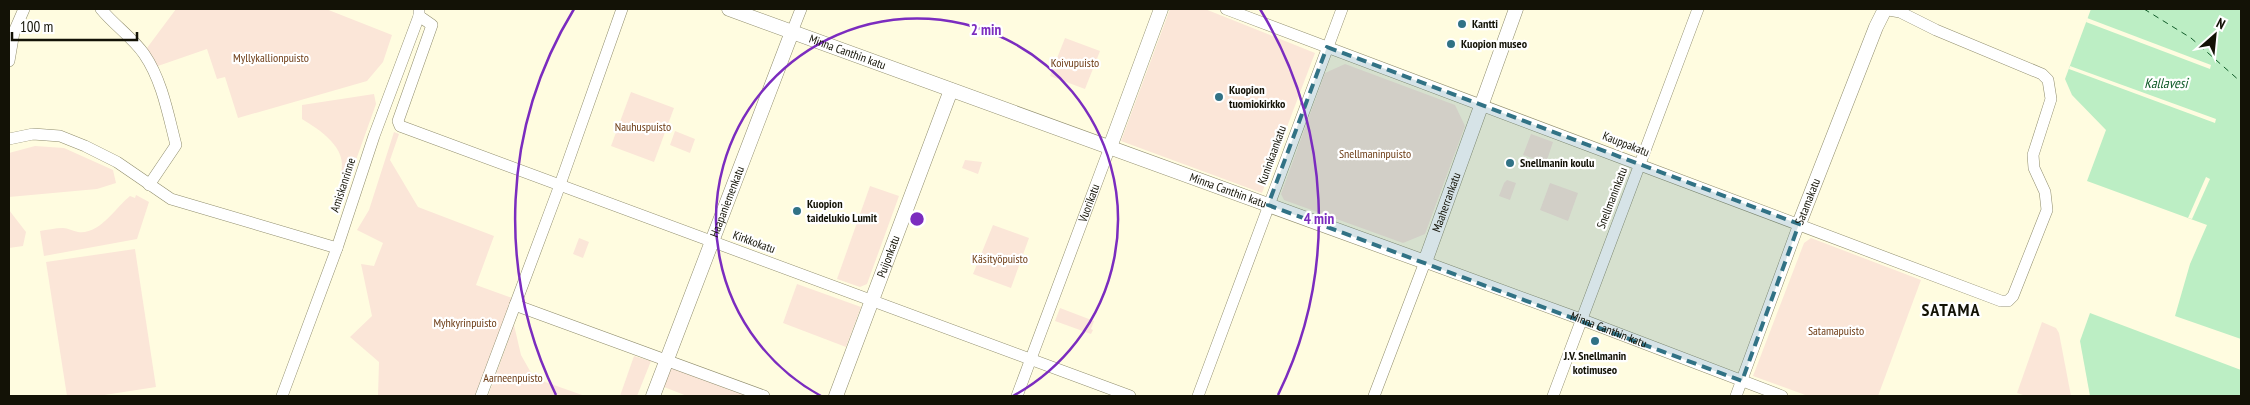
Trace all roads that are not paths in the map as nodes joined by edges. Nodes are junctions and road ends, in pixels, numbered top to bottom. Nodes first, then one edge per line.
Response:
1 (24, 9) edge
2 (101, 9) edge
3 (622, 9) edge
4 (729, 9) edge
5 (801, 9) edge
6 (1161, 9) edge
7 (1226, 9) edge
8 (1342, 9) edge
9 (1516, 9) edge
10 (1698, 9) edge
11 (1885, 9) edge
12 (422, 11) edge
13 (792, 32) junction
14 (1328, 47) junction
15 (9, 61) edge
16 (951, 90) junction
17 (1480, 104) junction
18 (9, 139) edge
19 (1110, 147) junction
20 (1640, 164) junction
21 (149, 185) junction
22 (560, 185) junction
23 (1268, 205) junction
24 (1799, 224) junction
25 (712, 241) junction
26 (337, 248) junction
27 (1425, 262) junction
28 (871, 300) junction
29 (515, 305) junction
30 (1582, 319) junction
31 (1031, 360) junction
32 (666, 361) junction
33 (1742, 381) junction
34 (282, 396) edge
35 (481, 396) edge
36 (653, 396) edge
37 (764, 396) edge
38 (836, 396) edge
39 (1017, 396) edge
40 (1130, 396) edge
41 (1198, 396) edge
42 (1374, 396) edge
43 (1553, 396) edge
44 (1736, 396) edge
45 (1782, 396) edge

1 - 15 street
2 - 21 street
3 - 22 street
4 - 13 main road, Minna Canthin katu
5 - 13 street, Haapaniemenkatu
6 - 19 main road, Vuorikatu
7 - 14 street, Kauppakatu
8 - 14 street, Kuninkaankatu
9 - 17 main road, Maaherrankatu
10 - 20 street, Snellmaninkatu
11 - 24 main road, Satamakatu
11 - 24 street, Kauppakatu
12 - 22 street, Kirkkokatu
12 - 26 street, Amiskanrinne
13 - 16 main road, Minna Canthin katu
13 - 25 main road, Haapaniemenkatu
14 - 17 street, Kauppakatu
14 - 23 street, Kuninkaankatu
16 - 19 main road, Minna Canthin katu
16 - 28 main road, Puijonkatu
17 - 20 street, Kauppakatu
17 - 27 main road, Maaherrankatu
18 - 21 street
19 - 23 main road, Minna Canthin katu
19 - 31 street, Vuorikatu
20 - 24 street, Kauppakatu
20 - 30 street, Snellmaninkatu
21 - 26 street
22 - 25 street, Kirkkokatu
22 - 29 street
23 - 27 main road, Minna Canthin katu
23 - 41 street, Kuninkaankatu
24 - 33 street, Satamakatu
25 - 28 street, Kirkkokatu
25 - 32 main road, Haapaniemenkatu
26 - 34 street, Amiskanrinne
27 - 30 street, Minna Canthin katu
27 - 42 street, Maaherrankatu
28 - 31 street, Kirkkokatu
28 - 38 main road, Puijonkatu
29 - 32 street
29 - 35 street
30 - 33 street, Minna Canthin katu
30 - 43 street, Snellmaninkatu
31 - 39 street, Vuorikatu
31 - 40 street, Kirkkokatu
32 - 36 main road, Haapaniemenkatu
32 - 37 street
33 - 44 street, Satamakatu
33 - 45 street, Minna Canthin katu

